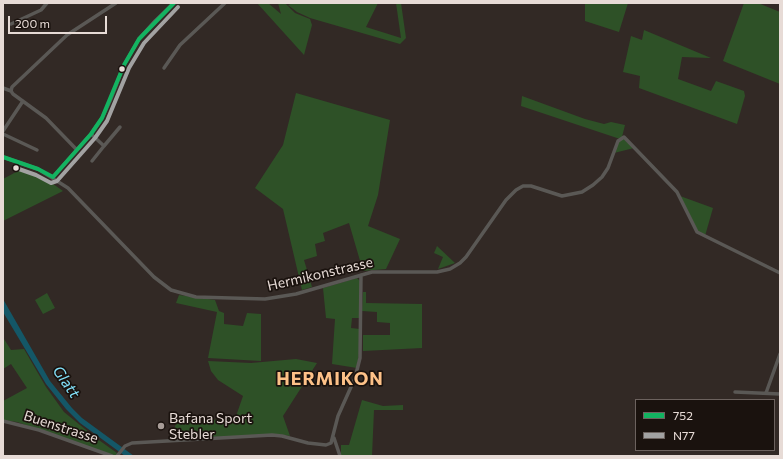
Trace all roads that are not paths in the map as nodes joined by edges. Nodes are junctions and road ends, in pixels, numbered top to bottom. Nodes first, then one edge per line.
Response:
1 (47, 3) edge
2 (116, 3) edge
3 (226, 3) edge
4 (172, 4) edge
5 (10, 24) dead end
6 (164, 68) dead end
7 (3, 88) edge
8 (11, 91) junction
9 (23, 101) junction
10 (120, 127) dead end
11 (3, 132) edge
12 (91, 134) junction
13 (104, 146) junction
14 (37, 150) dead end
15 (77, 150) junction
16 (3, 156) edge
17 (92, 161) dead end
18 (53, 177) junction
19 (780, 273) edge
20 (361, 275) junction
21 (780, 354) edge
22 (735, 392) dead end
23 (766, 393) junction
24 (780, 394) edge
25 (3, 421) edge
26 (334, 438) junction
27 (119, 455) edge
28 (112, 456) edge
29 (340, 456) edge

1 - 5 street
2 - 8 street
3 - 6 street
4 - 12 street
7 - 8 street
8 - 9 street
9 - 11 street
9 - 15 street
10 - 13 street
11 - 14 street
12 - 13 street
12 - 15 street
13 - 17 street
15 - 18 street
16 - 18 street, Hermikonstrasse
18 - 20 street, Hermikonstrasse
19 - 20 street, Hermikonstrasse
20 - 26 street
21 - 23 street
22 - 23 street
23 - 24 street
25 - 28 street, Buenstrasse
26 - 27 street
26 - 29 street

